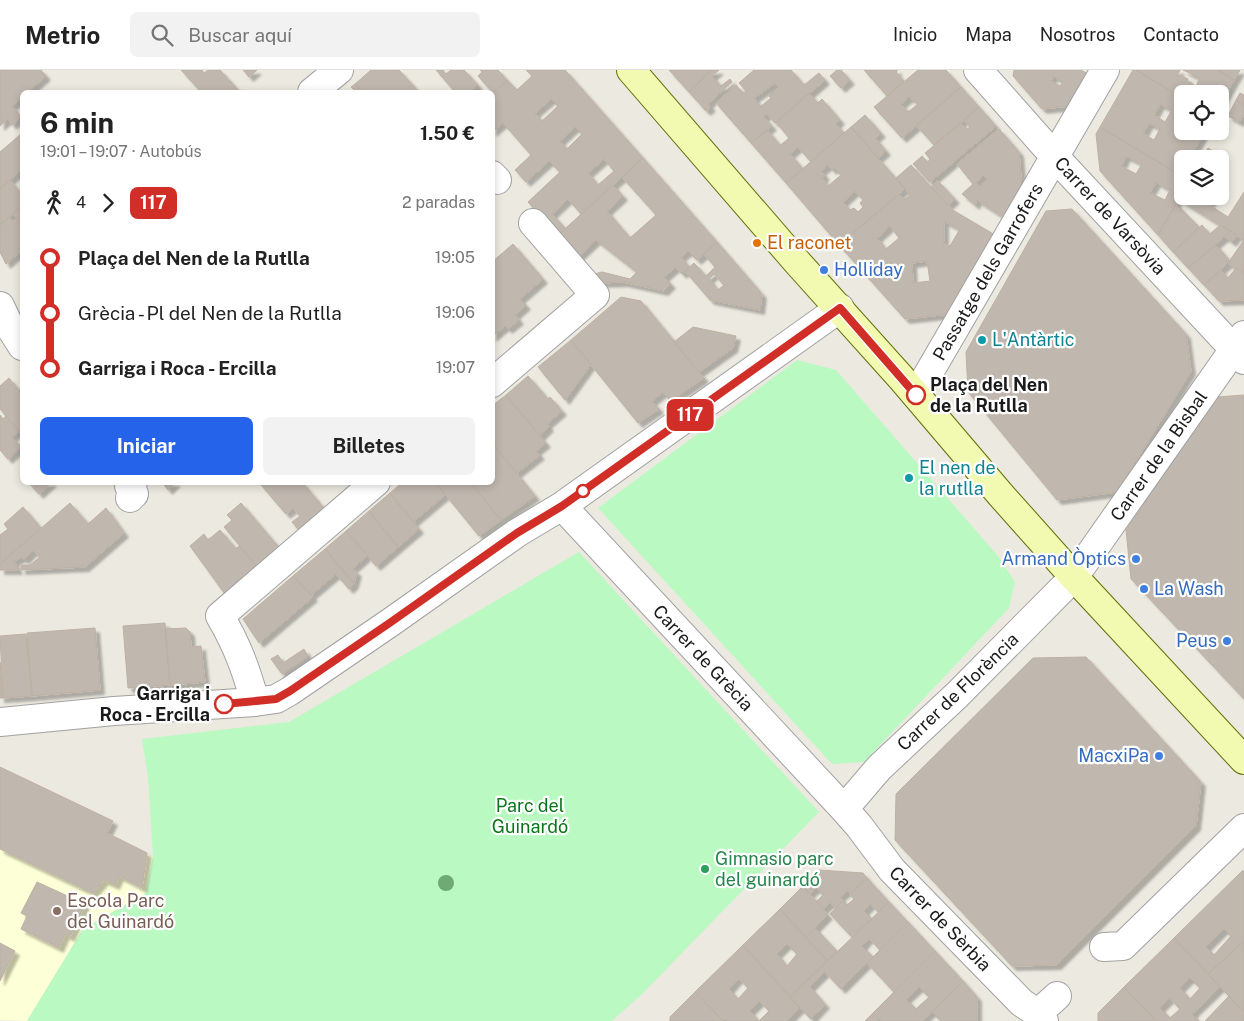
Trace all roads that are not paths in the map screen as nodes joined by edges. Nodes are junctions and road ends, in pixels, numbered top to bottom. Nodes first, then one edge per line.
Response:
1 (339, 70) edge
2 (631, 70) edge
3 (978, 70) edge
4 (1105, 70) edge
5 (314, 90) edge
6 (1055, 157) junction
7 (533, 223) dead end
8 (840, 308) junction
9 (1241, 348) edge
10 (495, 380) edge
11 (916, 395) junction
12 (373, 485) edge
13 (562, 506) junction
14 (1074, 577) junction
15 (255, 702) junction
16 (0, 722) edge
17 (1244, 760) edge
18 (844, 809) junction
19 (1244, 828) edge
20 (1104, 947) dead end
21 (1049, 1008) edge

1 - 5 street
2 - 8 street
3 - 6 street, Carrer de Varsòvia
4 - 6 street, Passatge dels Garrofers
6 - 9 street, Carrer de Varsòvia
6 - 11 street, Passatge dels Garrofers
7 - 10 street
8 - 11 street
8 - 13 street
9 - 14 street, Carrer de la Bisbal
11 - 14 street
12 - 15 street
13 - 15 street
13 - 18 street, Carrer de Grècia
14 - 17 street
14 - 18 street, Carrer de Florència
15 - 16 street
18 - 21 street, Carrer de Sèrbia
19 - 20 street

